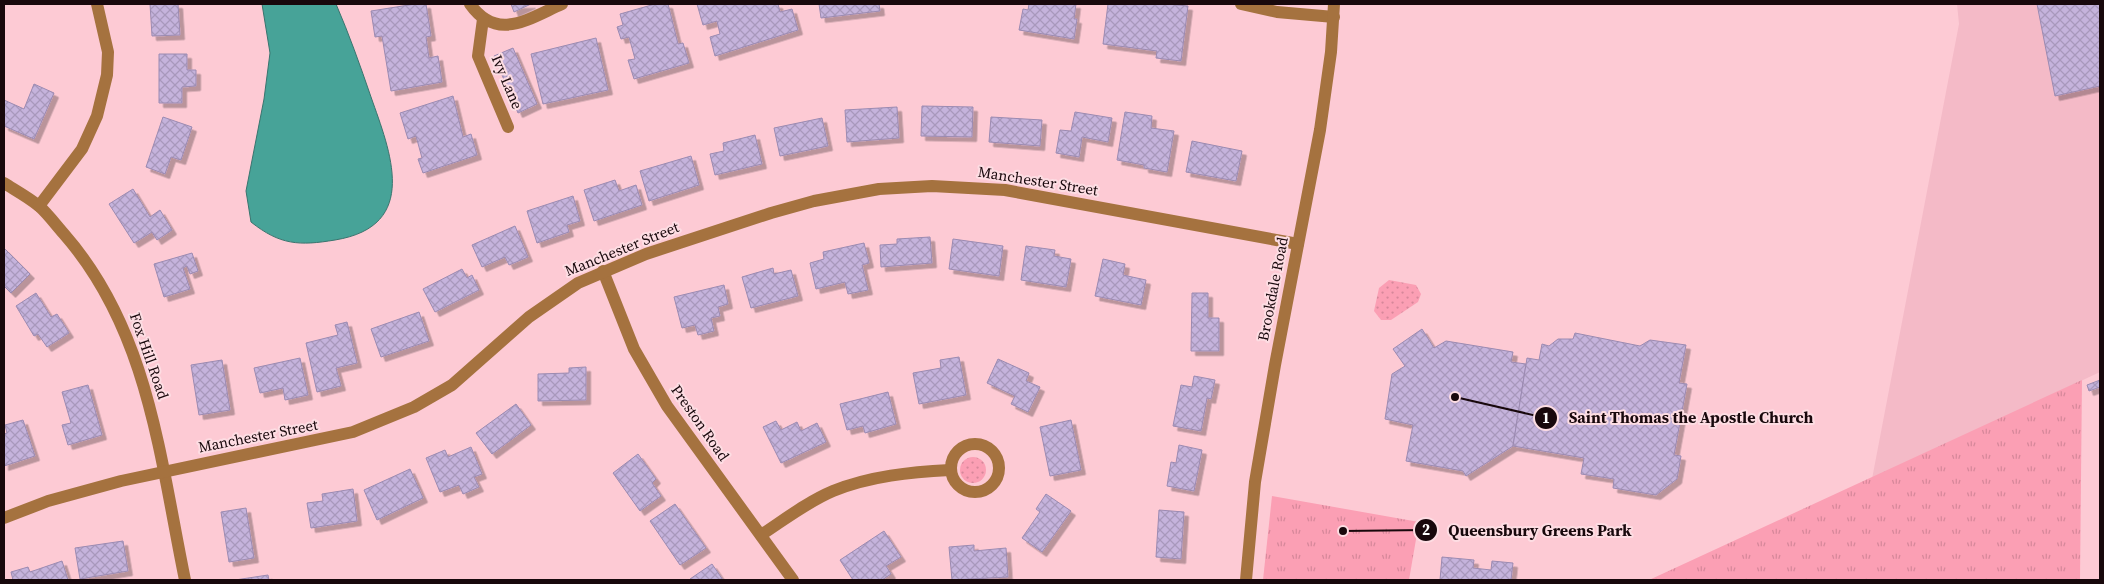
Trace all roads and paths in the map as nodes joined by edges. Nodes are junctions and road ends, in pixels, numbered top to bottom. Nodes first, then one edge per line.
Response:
1 (97, 4) edge
2 (470, 4) edge
3 (562, 4) edge
4 (1241, 4) edge
5 (1334, 4) edge
6 (1334, 17) junction
7 (483, 19) junction
8 (508, 127) dead end
9 (4, 183) edge
10 (39, 206) junction
11 (1298, 244) junction
12 (603, 271) junction
13 (950, 470) dead end
14 (163, 472) junction
15 (4, 518) edge
16 (761, 535) junction
17 (185, 580) edge
18 (793, 580) edge
19 (1246, 580) edge

1 - 10 street
2 - 7 street
3 - 7 street
4 - 6 street
5 - 6 street, Brookdale Road
6 - 11 street, Brookdale Road
7 - 8 street, Ivy Lane
9 - 10 street, Fox Hill Road
10 - 14 street, Fox Hill Road
11 - 12 street, Manchester Street
11 - 19 street, Brookdale Road
12 - 14 street, Manchester Street
12 - 16 street, Preston Road
13 - 16 street
14 - 15 street, Manchester Street
14 - 17 street, Fox Hill Road
16 - 18 street, Preston Road

